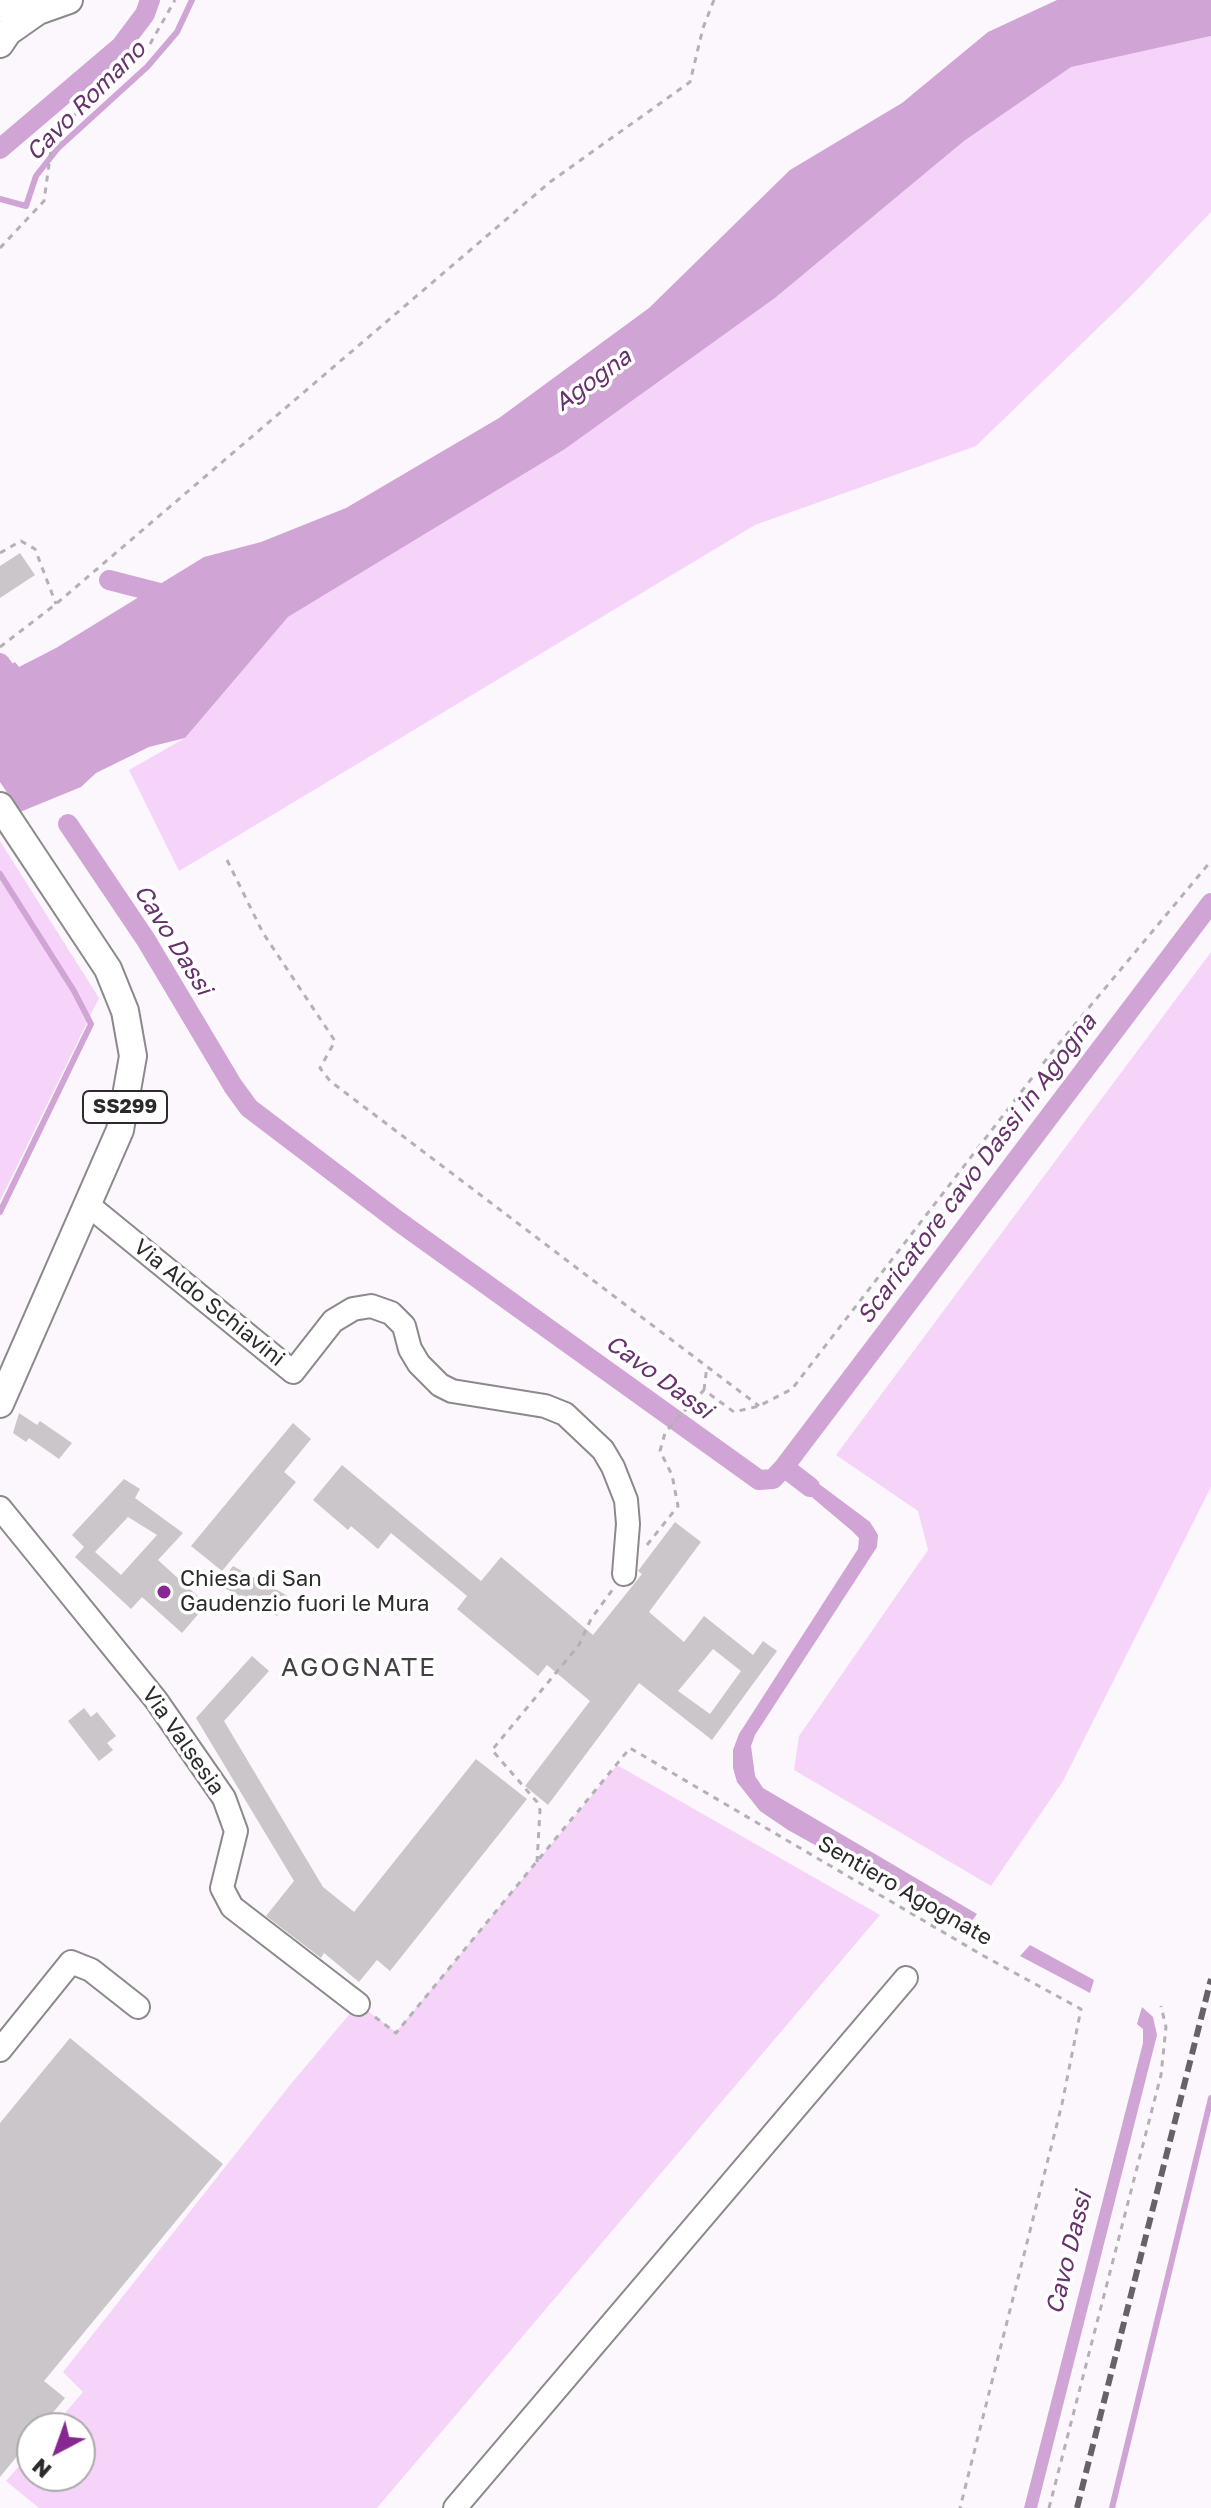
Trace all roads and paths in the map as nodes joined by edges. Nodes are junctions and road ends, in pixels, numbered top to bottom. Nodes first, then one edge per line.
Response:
1 (69, 0) edge
2 (175, 0) edge
3 (714, 0) edge
4 (0, 8) edge
5 (38, 11) junction
6 (0, 44) edge
7 (0, 248) edge
8 (0, 553) edge
9 (56, 604) junction
10 (0, 647) edge
11 (4, 812) edge
12 (227, 860) dead end
13 (1211, 861) edge
14 (87, 1204) junction
15 (707, 1366) junction
16 (704, 1390) junction
17 (0, 1404) edge
18 (759, 1406) junction
19 (674, 1422) dead end
20 (0, 1508) edge
21 (624, 1574) dead end
22 (595, 1614) dead end
23 (537, 1862) junction
24 (906, 1978) dead end
25 (358, 2004) joint
26 (1161, 2006) dead end
27 (138, 2007) dead end
28 (0, 2050) edge
29 (455, 2508) edge
30 (960, 2508) edge
31 (1049, 2508) edge

1 - 5 main road
2 - 7 path
3 - 9 path
4 - 5 main road
5 - 6 main road
8 - 9 path
9 - 10 path
11 - 14 main road, SS299
12 - 15 path
13 - 18 path
14 - 17 main road, SS299
14 - 21 street, Via Aldo Schiavini
15 - 16 path
15 - 18 path
16 - 18 path
16 - 19 path
20 - 25 street, Via Valsesia
22 - 23 path
23 - 25 path, Sentiero Agognate
23 - 30 path, Sentiero Agognate
24 - 29 street
26 - 31 path
27 - 28 street

